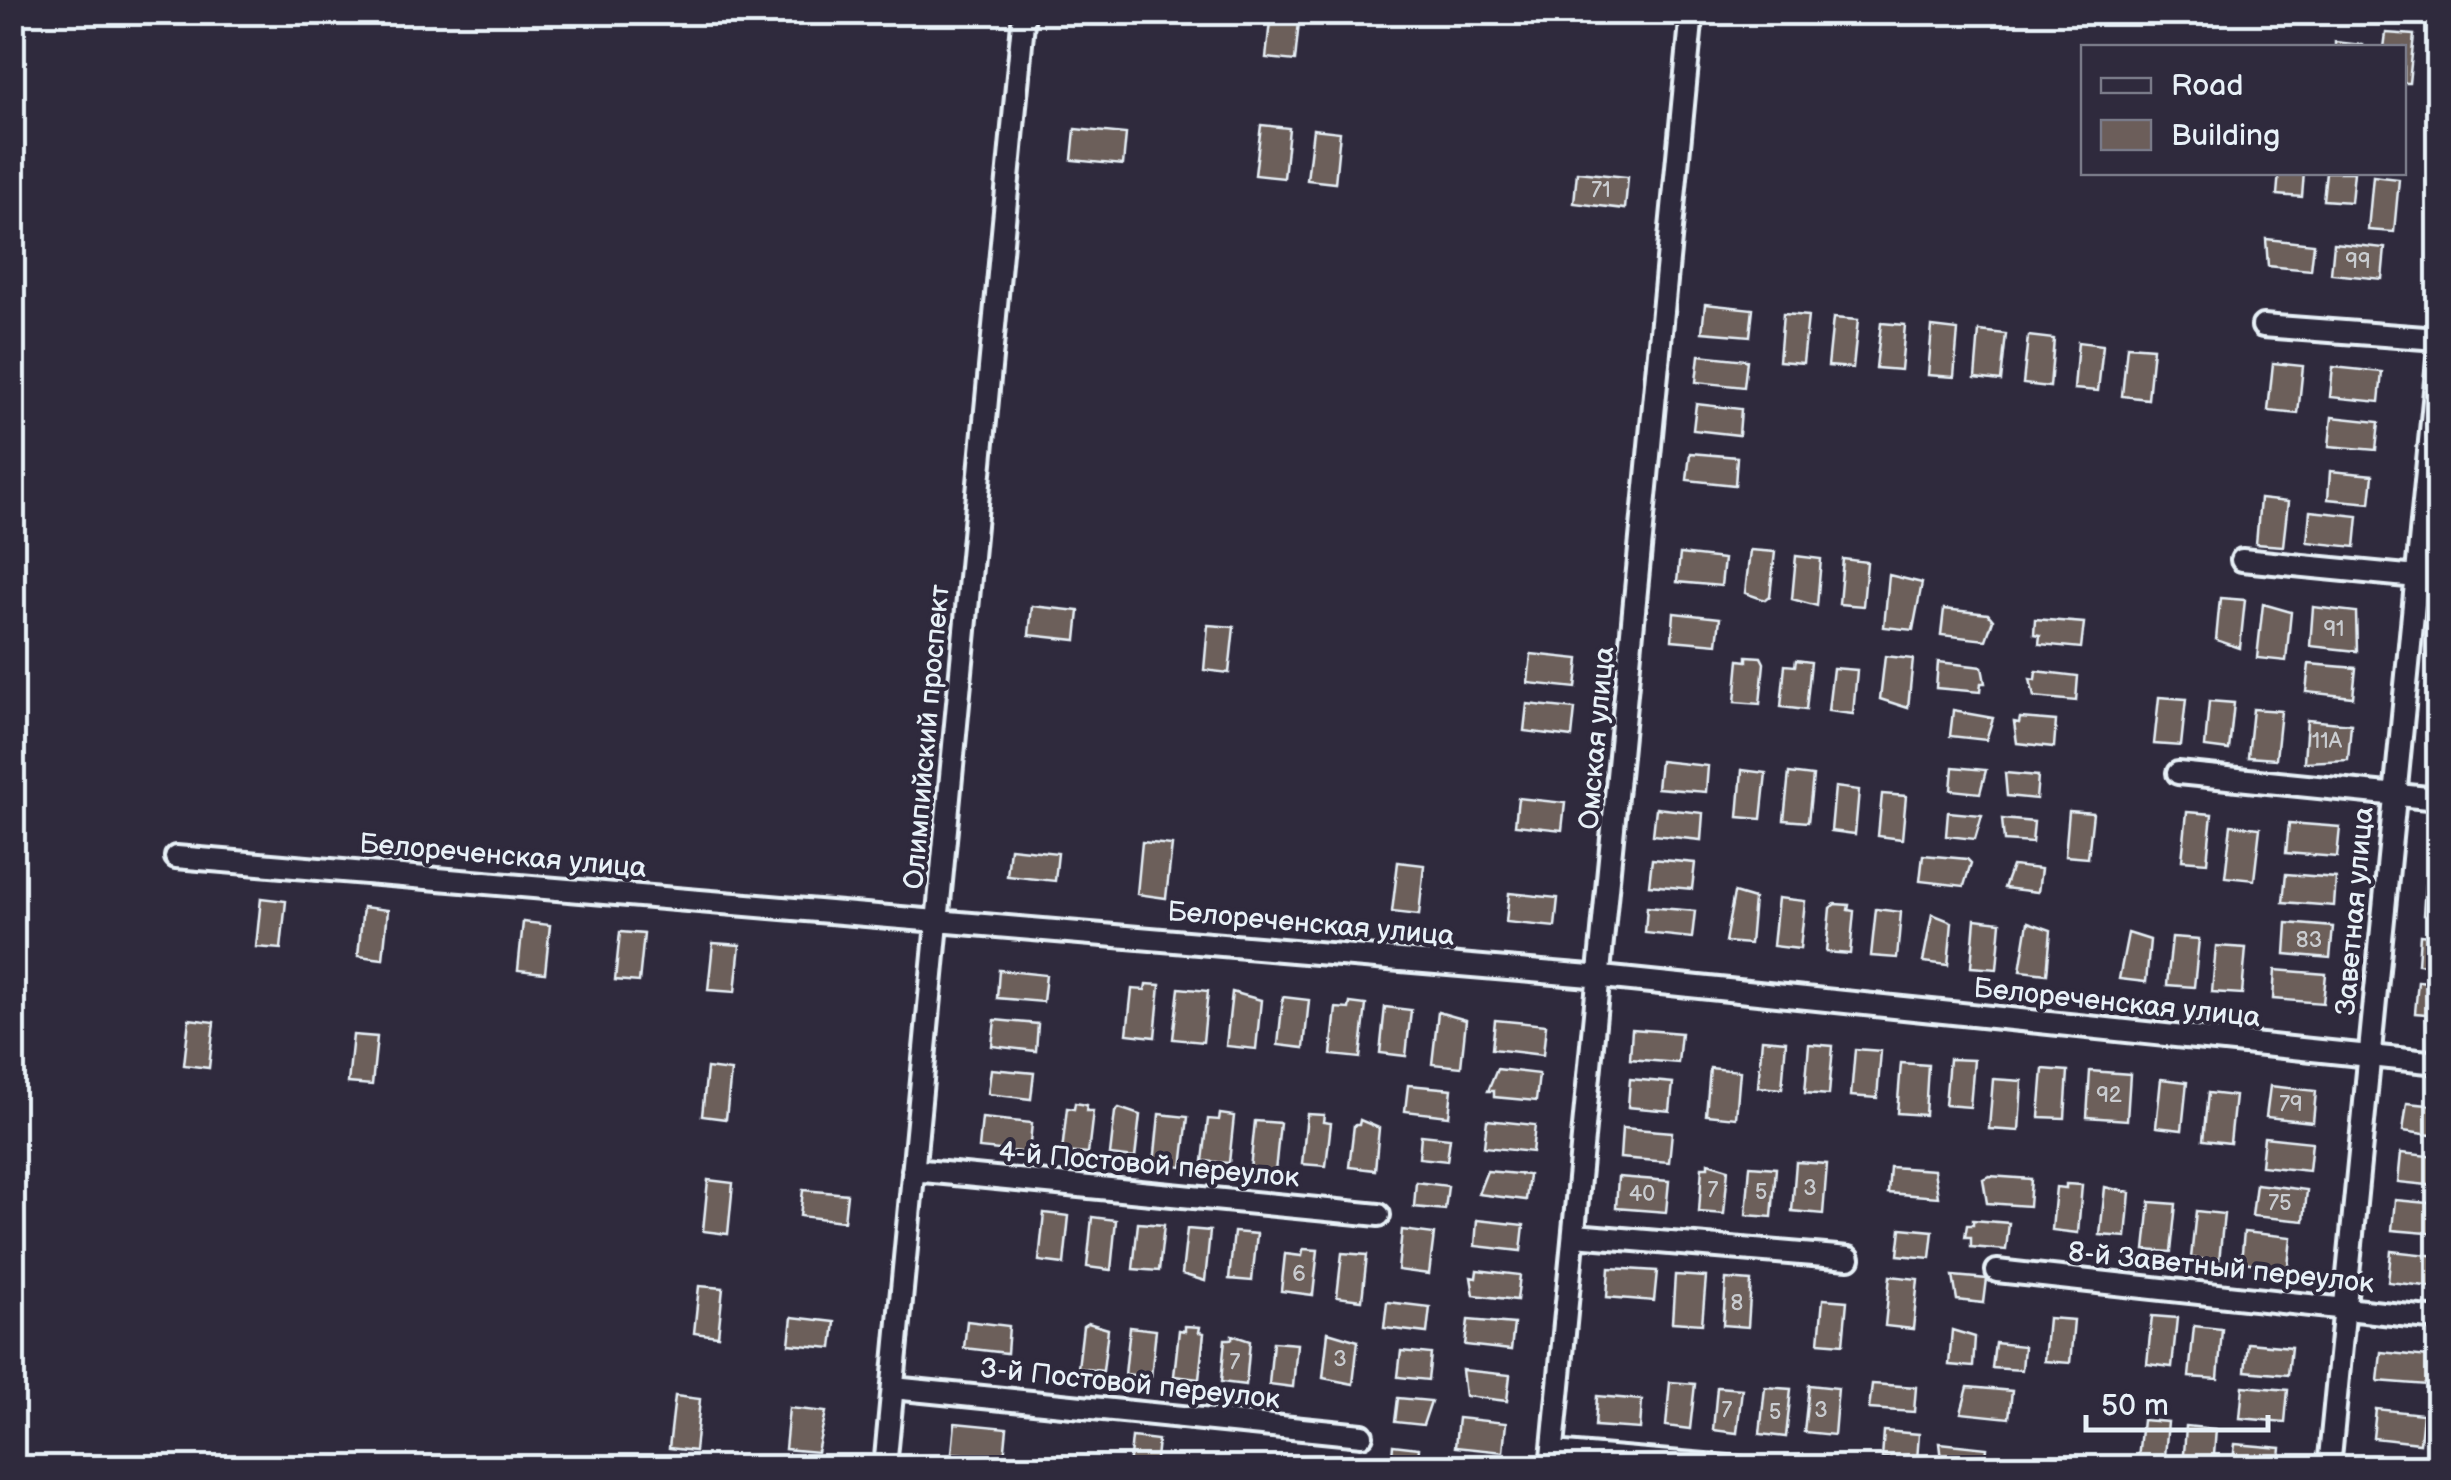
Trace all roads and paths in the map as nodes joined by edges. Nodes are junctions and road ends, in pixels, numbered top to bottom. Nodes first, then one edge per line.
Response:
1 (1024, 12) edge
2 (1692, 12) edge
3 (2263, 326) dead end
4 (2438, 339) edge
5 (2438, 360) edge
6 (2242, 560) dead end
7 (2416, 576) junction
8 (2438, 579) edge
9 (2178, 773) dead end
10 (2393, 793) junction
11 (2438, 798) edge
12 (176, 857) dead end
13 (937, 918) junction
14 (1602, 978) junction
15 (2369, 1057) junction
16 (2438, 1063) edge
17 (913, 1170) junction
18 (1379, 1215) dead end
19 (1575, 1235) junction
20 (1849, 1258) dead end
21 (1998, 1272) dead end
22 (2342, 1309) junction
23 (2438, 1319) edge
24 (893, 1388) junction
25 (1362, 1435) dead end
26 (1552, 1460) edge
27 (885, 1468) edge
28 (1740, 1468) edge
29 (2328, 1468) edge

1 - 13 street, Олимпийский проспект
2 - 14 street, Омская улица
3 - 4 street
5 - 7 street, Заветная улица
6 - 7 street
7 - 8 street
7 - 10 street, Заветная улица
9 - 10 street
10 - 11 street
10 - 15 street, Заветная улица
12 - 13 street, Белореченская улица
13 - 14 street, Белореченская улица
13 - 17 street, Олимпийский проспект
14 - 15 street, Белореченская улица
14 - 19 street, Омская улица
15 - 16 street, Белореченская улица
15 - 22 street, Заветная улица
17 - 18 street, 4-й Постовой переулок
17 - 24 street, Олимпийский проспект
19 - 20 street
19 - 26 street, Омская улица
21 - 22 street, 8-й Заветный переулок
22 - 23 street, 8-й Заветный переулок
22 - 29 street, Заветная улица
24 - 25 street, 3-й Постовой переулок
24 - 27 street, Олимпийский проспект
26 - 28 street

